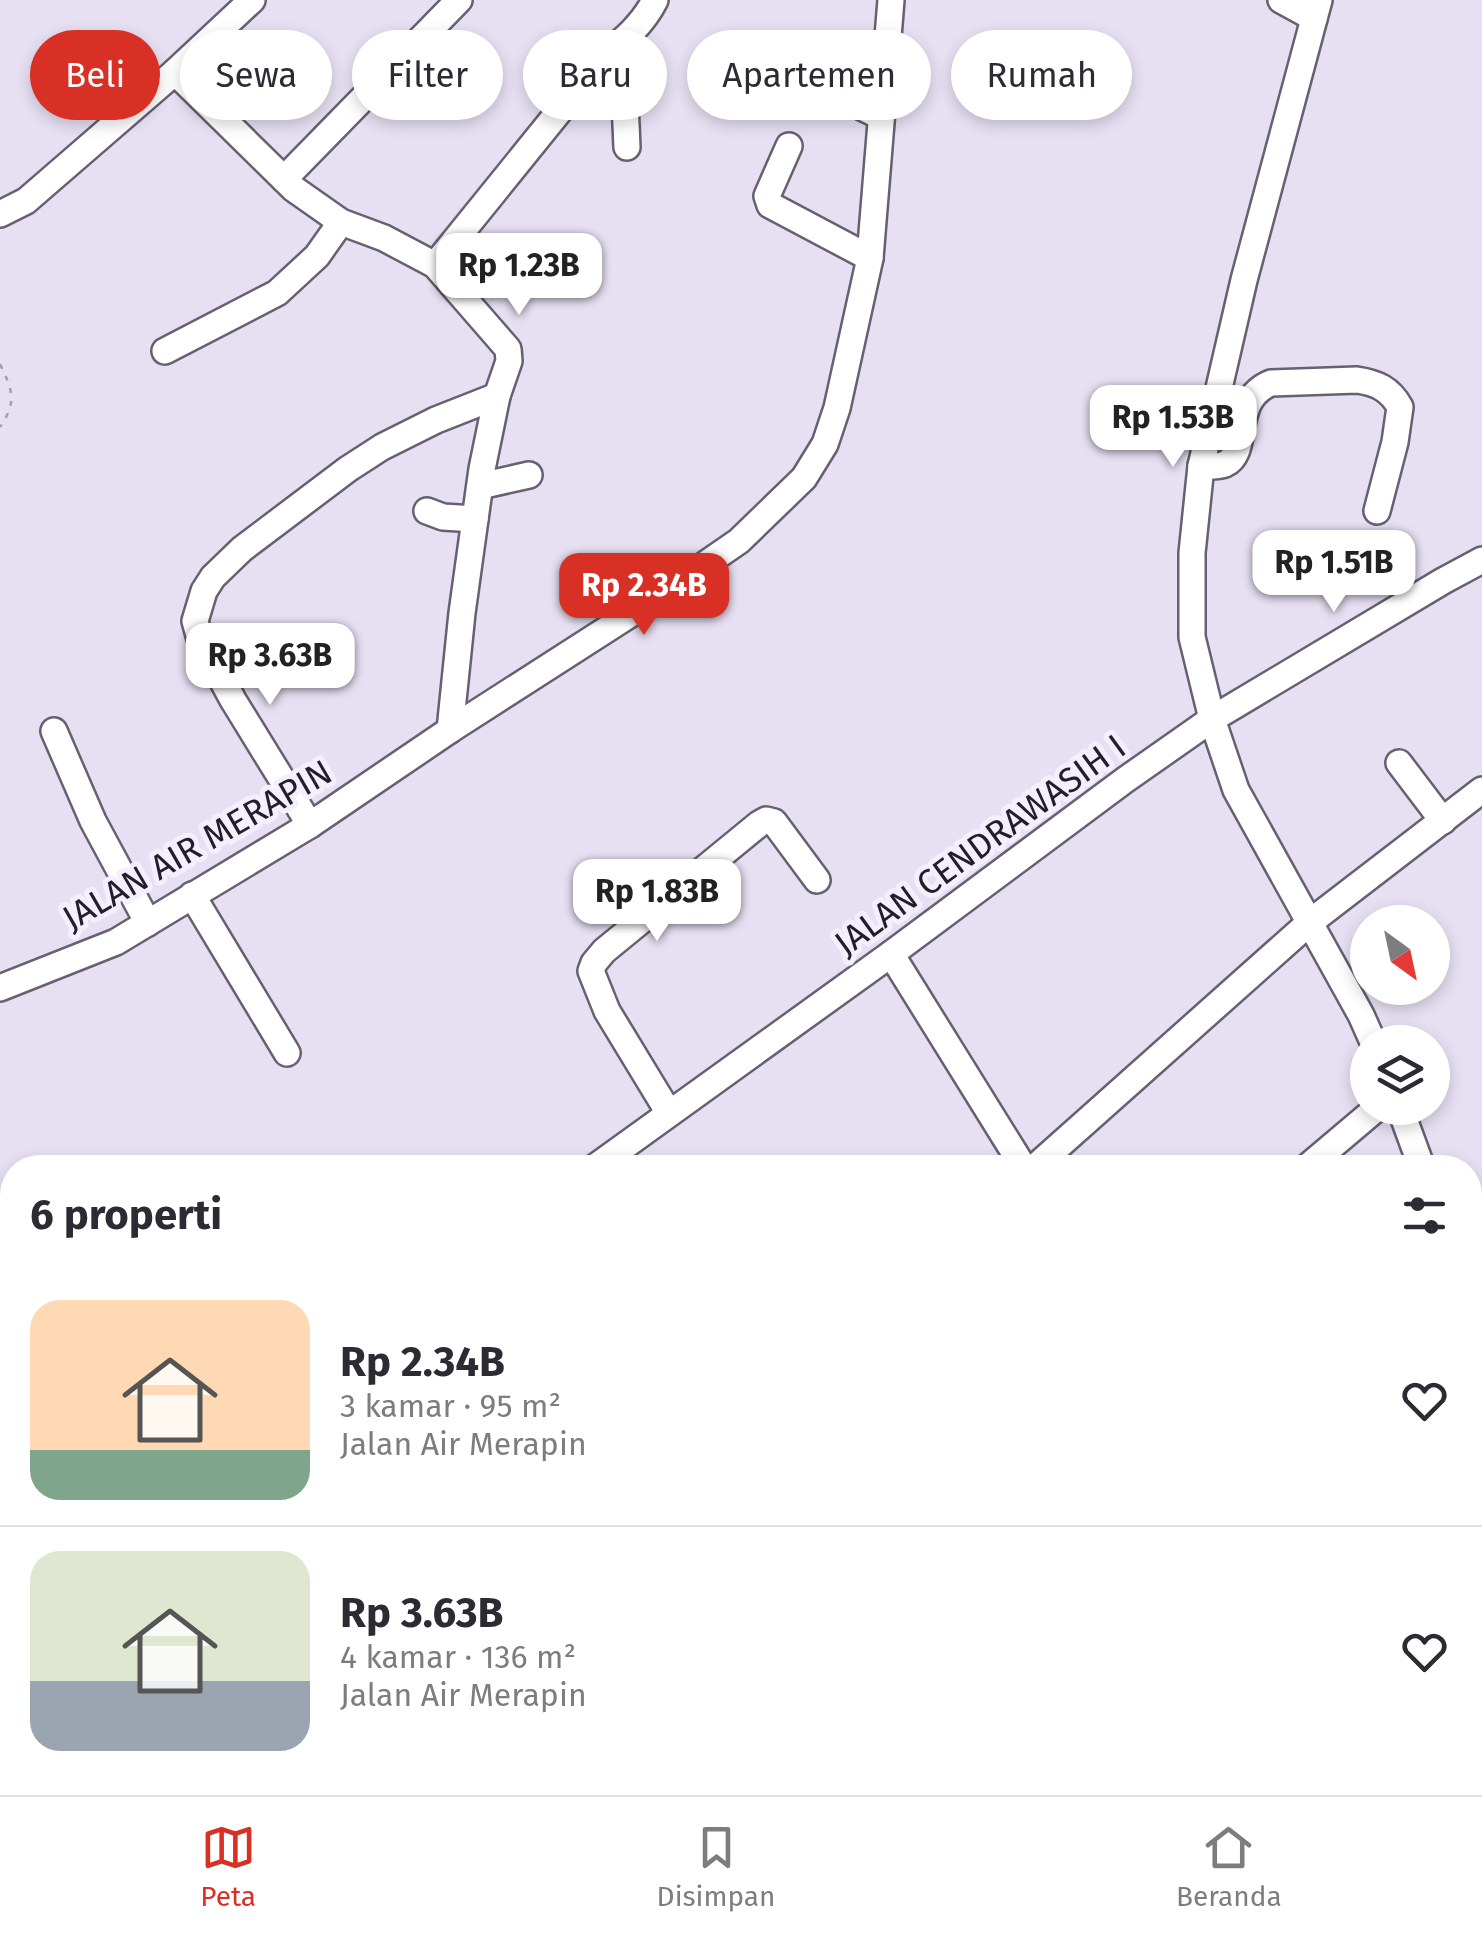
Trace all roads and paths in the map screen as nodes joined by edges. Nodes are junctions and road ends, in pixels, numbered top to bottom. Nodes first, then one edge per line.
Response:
1 (252, 0) edge
2 (459, 0) edge
3 (656, 0) edge
4 (890, 0) edge
5 (1281, 0) edge
6 (1316, 9) edge
7 (635, 30) edge
8 (887, 30) edge
9 (175, 72) junction
10 (552, 120) edge
11 (625, 120) edge
12 (880, 120) edge
13 (789, 146) dead end
14 (627, 147) dead end
15 (284, 178) junction
16 (0, 214) edge
17 (341, 222) junction
18 (870, 258) junction
19 (435, 265) junction
20 (166, 350) dead end
21 (0, 364) edge
22 (496, 396) junction
23 (0, 427) edge
24 (1201, 466) junction
25 (528, 475) dead end
26 (480, 486) junction
27 (1377, 510) dead end
28 (427, 511) dead end
29 (475, 519) junction
30 (1482, 560) edge
31 (1212, 719) junction
32 (450, 730) junction
33 (54, 731) dead end
34 (1399, 763) dead end
35 (1482, 790) edge
36 (1443, 821) junction
37 (310, 825) junction
38 (817, 880) dead end
39 (192, 895) junction
40 (148, 923) junction
41 (1309, 923) junction
42 (891, 954) junction
43 (0, 988) edge
44 (1365, 1025) edge
45 (287, 1053) dead end
46 (669, 1113) junction
47 (1357, 1125) edge
48 (1406, 1125) edge
49 (612, 1155) edge
50 (1016, 1155) edge
51 (1049, 1155) edge
52 (1321, 1155) edge
53 (1417, 1155) edge

1 - 9 street
2 - 15 street
3 - 7 street
4 - 8 street, JALAN AIR MERAPIN
5 - 6 street
6 - 24 street
9 - 15 street
9 - 16 street
10 - 19 street
11 - 14 street
12 - 18 street, JALAN AIR MERAPIN
13 - 18 street
15 - 17 street
17 - 19 street
17 - 20 street
18 - 32 street, JALAN AIR MERAPIN
19 - 22 street
21 - 23 path
22 - 26 street
22 - 37 street
24 - 27 street
24 - 31 street
25 - 26 street
26 - 29 street
28 - 29 street
29 - 32 street
30 - 31 street, JALAN CENDRAWASIH I
31 - 41 street
31 - 42 street, JALAN CENDRAWASIH I
32 - 37 street, JALAN AIR MERAPIN
33 - 40 street
34 - 36 street
35 - 36 street
36 - 41 street
37 - 39 street, JALAN AIR MERAPIN
38 - 46 street
39 - 40 street, JALAN AIR MERAPIN
39 - 45 street
40 - 43 street, JALAN AIR MERAPIN
41 - 44 street
41 - 51 street
42 - 46 street, JALAN CENDRAWASIH I
42 - 50 street
46 - 49 street, JALAN CENDRAWASIH I
47 - 52 street
48 - 53 street

